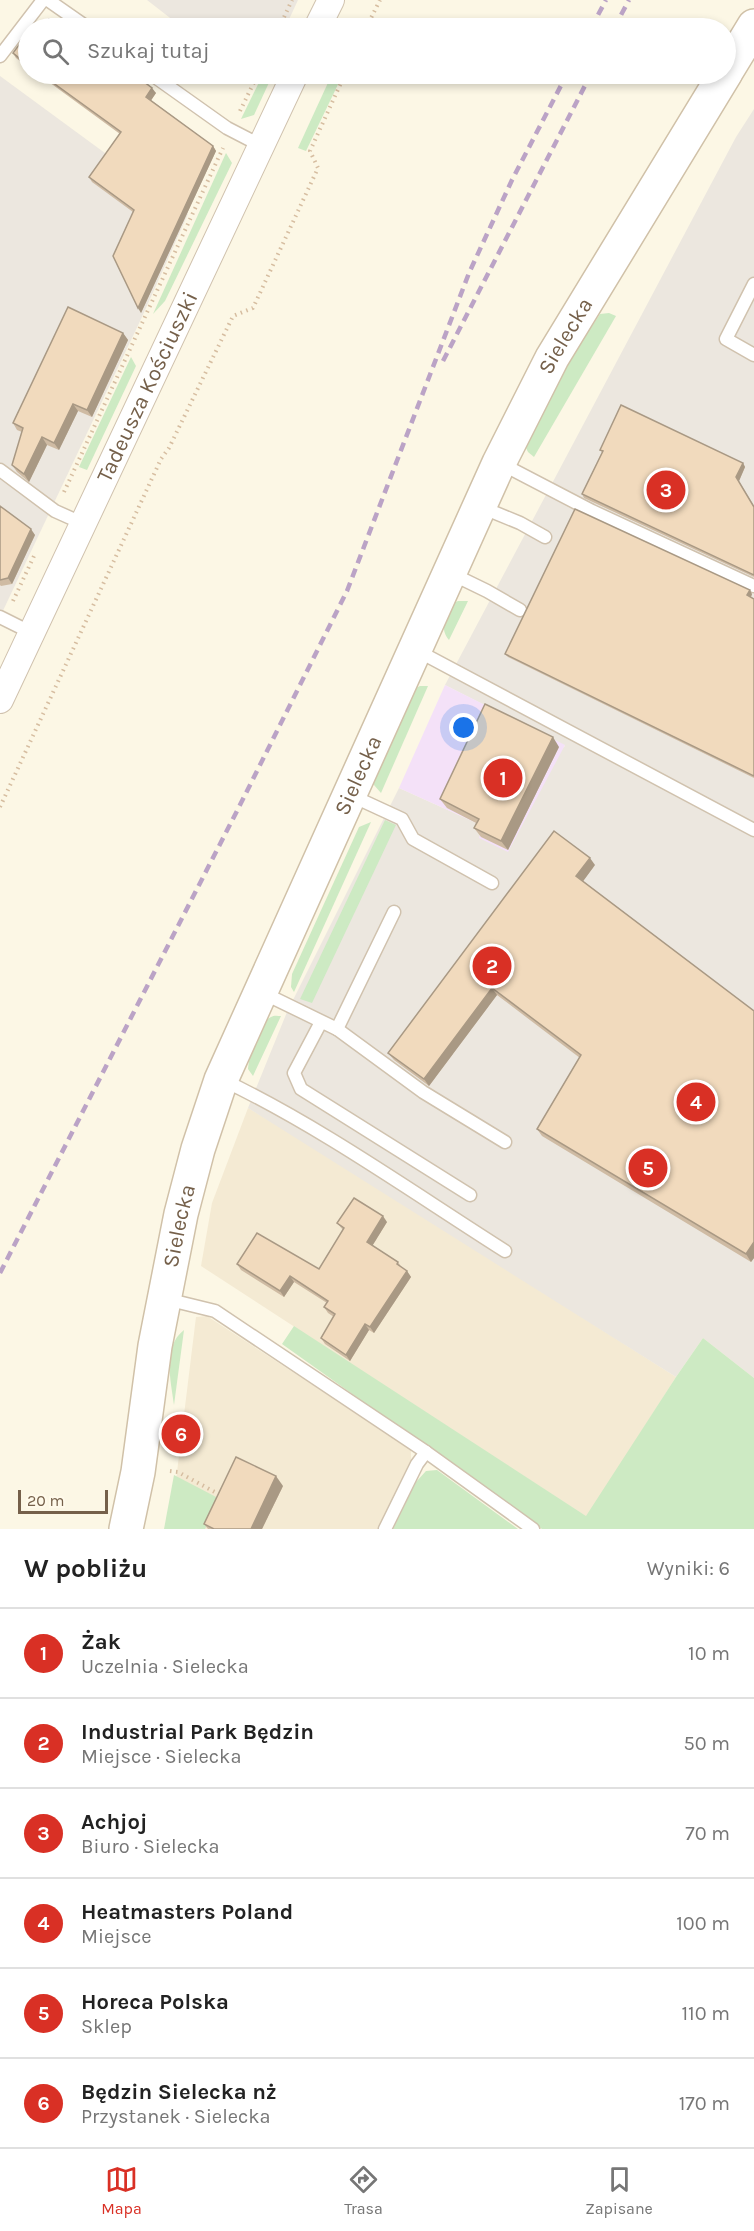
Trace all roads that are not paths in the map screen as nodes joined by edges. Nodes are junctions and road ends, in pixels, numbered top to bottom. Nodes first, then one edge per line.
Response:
1 (43, 0) edge
2 (48, 0) edge
3 (328, 1) edge
4 (29, 18) edge
5 (74, 18) edge
6 (321, 18) edge
7 (754, 26) edge
8 (18, 33) edge
9 (736, 55) edge
10 (0, 56) edge
11 (165, 84) edge
12 (290, 84) edge
13 (718, 84) edge
14 (260, 145) junction
15 (754, 284) edge
16 (754, 355) edge
17 (499, 463) junction
18 (0, 470) edge
19 (480, 506) junction
20 (84, 524) junction
21 (545, 537) dead end
22 (449, 572) junction
23 (754, 586) edge
24 (520, 610) dead end
25 (2, 619) edge
26 (32, 633) junction
27 (414, 649) junction
28 (0, 700) edge
29 (348, 795) junction
30 (754, 830) edge
31 (492, 883) dead end
32 (394, 912) dead end
33 (261, 992) junction
34 (321, 1022) junction
35 (337, 1029) junction
36 (222, 1080) junction
37 (505, 1142) dead end
38 (470, 1195) dead end
39 (504, 1251) dead end
40 (165, 1299) junction
41 (426, 1452) junction
42 (126, 1529) edge
43 (385, 1529) edge
44 (533, 1529) edge

1 - 4 lane
2 - 5 lane
3 - 6 street
7 - 9 street, Sielecka
8 - 10 lane
11 - 14 lane
12 - 14 street, Tadeusza Kościuszki
13 - 17 street, Sielecka
14 - 20 street, Tadeusza Kościuszki
15 - 16 lane
17 - 19 street, Sielecka
17 - 23 lane
18 - 20 lane
19 - 21 lane
19 - 22 street, Sielecka
20 - 26 street, Tadeusza Kościuszki
22 - 24 lane
22 - 27 street, Sielecka
25 - 26 lane
26 - 28 street, Tadeusza Kościuszki
27 - 29 street, Sielecka
27 - 30 lane
29 - 31 lane
29 - 33 street, Sielecka
32 - 35 lane
33 - 34 lane
33 - 36 street, Sielecka
34 - 35 lane
34 - 38 lane
35 - 37 lane
36 - 39 lane
36 - 40 street, Sielecka
40 - 41 lane
40 - 42 street, Sielecka
41 - 43 lane
41 - 44 lane

